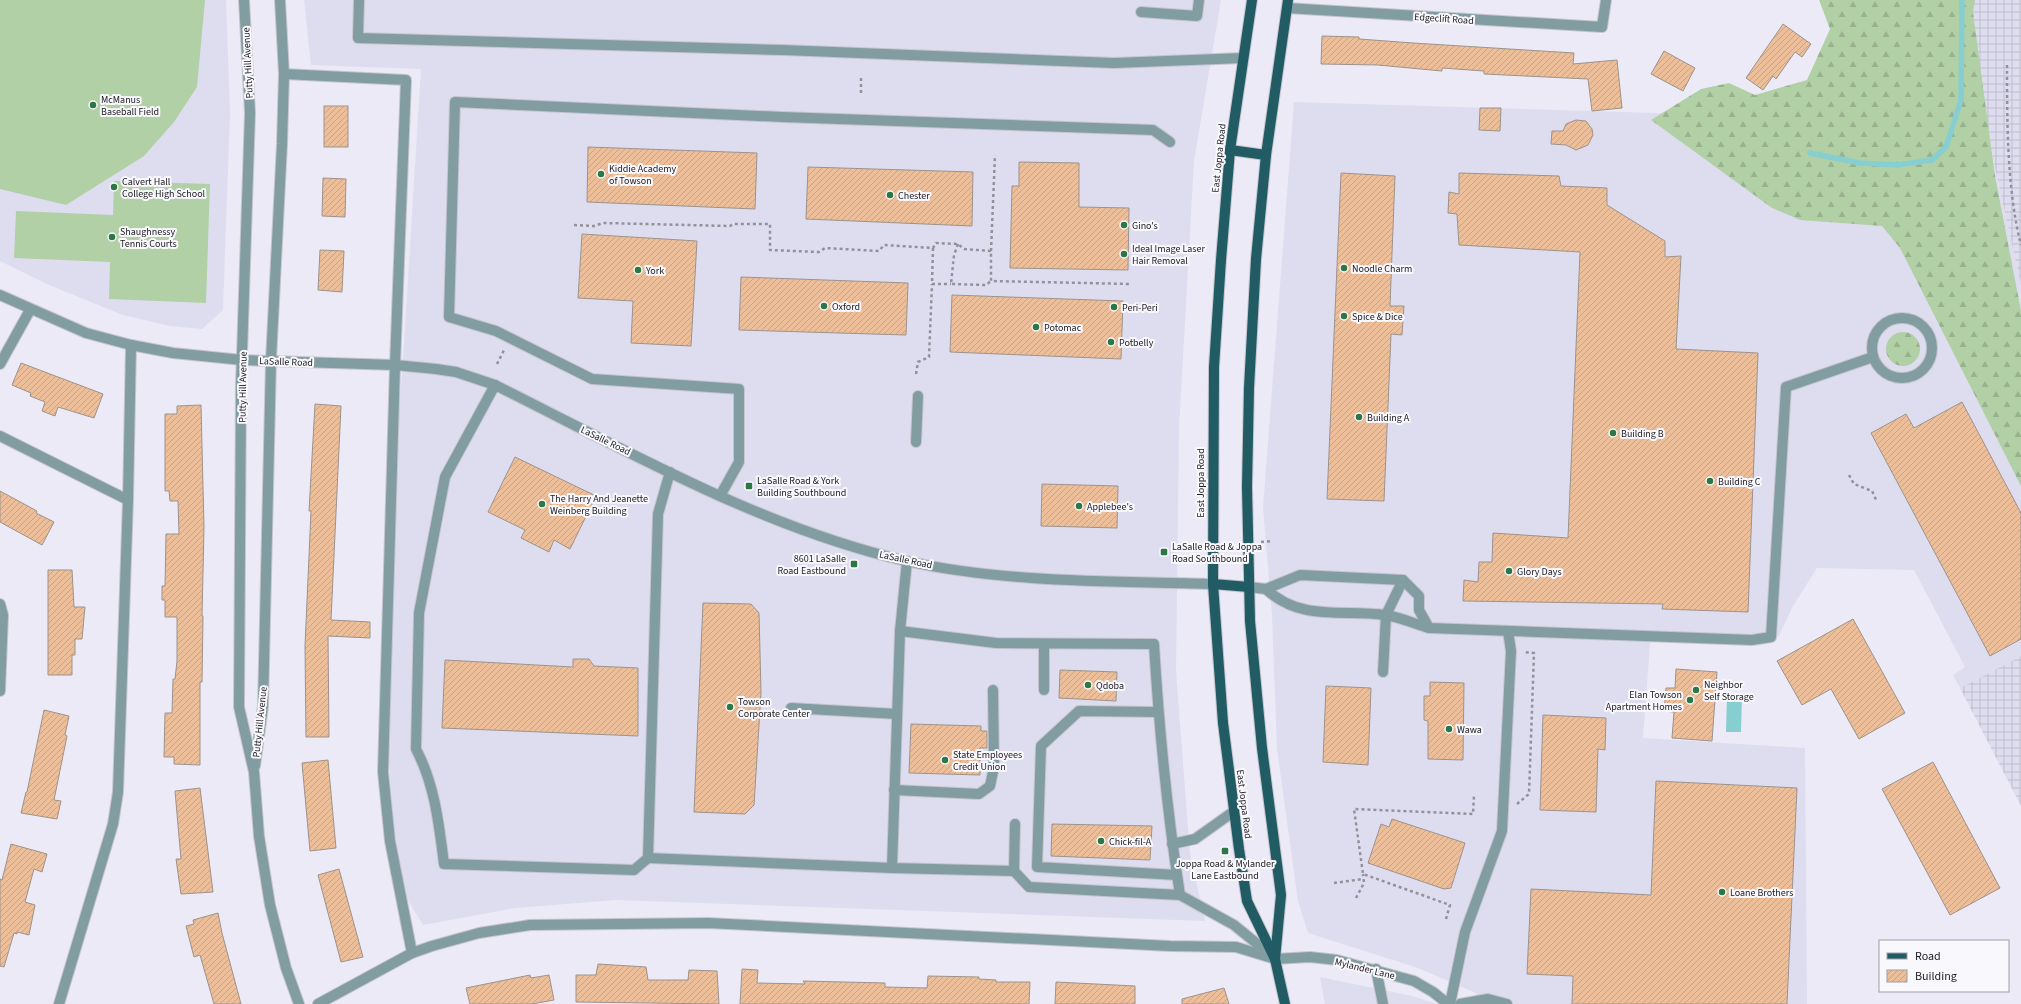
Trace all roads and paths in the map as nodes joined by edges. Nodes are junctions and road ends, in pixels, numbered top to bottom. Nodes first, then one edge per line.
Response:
1 (244, 0) edge
2 (280, 0) edge
3 (359, 0) edge
4 (1199, 0) edge
5 (1252, 0) edge
6 (1606, 0) edge
7 (1288, 4) edge
8 (1140, 12) dead end
9 (1243, 58) junction
10 (2007, 65) dead end
11 (284, 74) junction
12 (861, 77) dead end
13 (860, 93) dead end
14 (1170, 142) dead end
15 (1230, 150) junction
16 (995, 155) dead end
17 (1266, 155) junction
18 (574, 225) dead end
19 (958, 244) junction
20 (2021, 245) edge
21 (933, 248) junction
22 (991, 251) junction
23 (991, 281) junction
24 (932, 284) junction
25 (951, 284) junction
26 (1131, 284) dead end
27 (0, 296) edge
28 (30, 310) junction
29 (131, 345) junction
30 (1873, 357) junction
31 (242, 360) junction
32 (271, 360) junction
33 (0, 364) edge
34 (395, 365) junction
35 (916, 374) dead end
36 (495, 385) junction
37 (918, 396) dead end
38 (0, 436) edge
39 (916, 442) dead end
40 (670, 472) junction
41 (1849, 475) dead end
42 (720, 496) junction
43 (128, 500) junction
44 (1877, 502) dead end
45 (1272, 541) dead end
46 (1260, 542) dead end
47 (907, 561) junction
48 (1402, 580) junction
49 (1213, 584) junction
50 (1249, 587) junction
51 (1266, 589) junction
52 (0, 604) edge
53 (1386, 615) junction
54 (1429, 628) junction
55 (900, 631) junction
56 (1508, 631) junction
57 (1044, 644) junction
58 (1520, 652) dead end
59 (1383, 672) dead end
60 (993, 690) dead end
61 (1044, 690) dead end
62 (0, 691) edge
63 (792, 708) dead end
64 (1158, 712) junction
65 (897, 714) junction
66 (254, 772) junction
67 (894, 790) junction
68 (1474, 795) dead end
69 (1515, 806) dead end
70 (1234, 812) junction
71 (1473, 814) junction
72 (1478, 814) dead end
73 (1015, 824) dead end
74 (1172, 844) junction
75 (648, 858) junction
76 (892, 868) junction
77 (1014, 871) junction
78 (1363, 874) junction
79 (1177, 875) junction
80 (1363, 879) junction
81 (1334, 883) dead end
82 (1180, 894) junction
83 (1356, 898) dead end
84 (1446, 919) dead end
85 (412, 953) junction
86 (1275, 959) junction
87 (1376, 970) junction
88 (63, 1003) edge
89 (299, 1004) edge
90 (318, 1004) edge
91 (1285, 1004) edge
92 (1383, 1004) edge
93 (1449, 1004) edge
94 (1460, 1004) edge
95 (1507, 1004) edge

1 - 31 street, Putty Hill Avenue
2 - 11 street, Putty Hill Avenue
3 - 9 street
4 - 8 street
5 - 9 main road, East Joppa Road
6 - 7 street, Edgeclift Road
7 - 17 main road, East Joppa Road
9 - 15 main road, East Joppa Road
10 - 20 path
11 - 32 street, Putty Hill Avenue
11 - 34 street
12 - 13 path
14 - 42 street
15 - 17 main road
15 - 49 main road, East Joppa Road
16 - 22 path
17 - 50 main road, East Joppa Road
18 - 21 path
19 - 21 path
19 - 22 path
19 - 25 path
21 - 24 path
22 - 23 path
23 - 25 path
23 - 26 path
24 - 25 path
24 - 35 path
27 - 28 street, LaSalle Road
28 - 29 street, LaSalle Road
28 - 33 street
29 - 31 street, LaSalle Road
29 - 43 street
30 - 30 street
30 - 56 street
31 - 32 street, LaSalle Road
31 - 66 street, Putty Hill Avenue
32 - 34 street, LaSalle Road
32 - 66 street, Putty Hill Avenue
34 - 36 street, LaSalle Road
34 - 85 street
36 - 40 street, LaSalle Road
36 - 75 street
37 - 39 street
38 - 43 street
40 - 42 street, LaSalle Road
40 - 75 street
41 - 44 path
42 - 47 street, LaSalle Road
43 - 88 street
45 - 46 path
47 - 49 street, LaSalle Road
47 - 55 street
48 - 51 street
48 - 53 street
48 - 54 street
49 - 50 main road
49 - 70 main road, East Joppa Road
50 - 51 street
50 - 86 main road, East Joppa Road
51 - 53 street
52 - 62 street
53 - 54 street
53 - 59 street
54 - 56 street
55 - 57 street
55 - 65 street
56 - 93 street
57 - 61 street
57 - 64 street
58 - 69 path
60 - 67 street
63 - 65 street
64 - 74 street
64 - 79 street
65 - 67 street
66 - 89 street, Putty Hill Avenue
67 - 76 street
68 - 71 path
70 - 74 street
70 - 86 main road, East Joppa Road
71 - 72 path
71 - 78 path
73 - 77 street
74 - 79 street
75 - 76 street
76 - 77 street
77 - 82 street
78 - 80 path
78 - 84 path
79 - 82 street
80 - 81 path
80 - 83 path
82 - 86 street
85 - 86 street
85 - 90 street
86 - 87 street, Mylander Lane
86 - 91 main road, East Joppa Road
87 - 92 street
87 - 93 street, Mylander Lane
94 - 95 street

